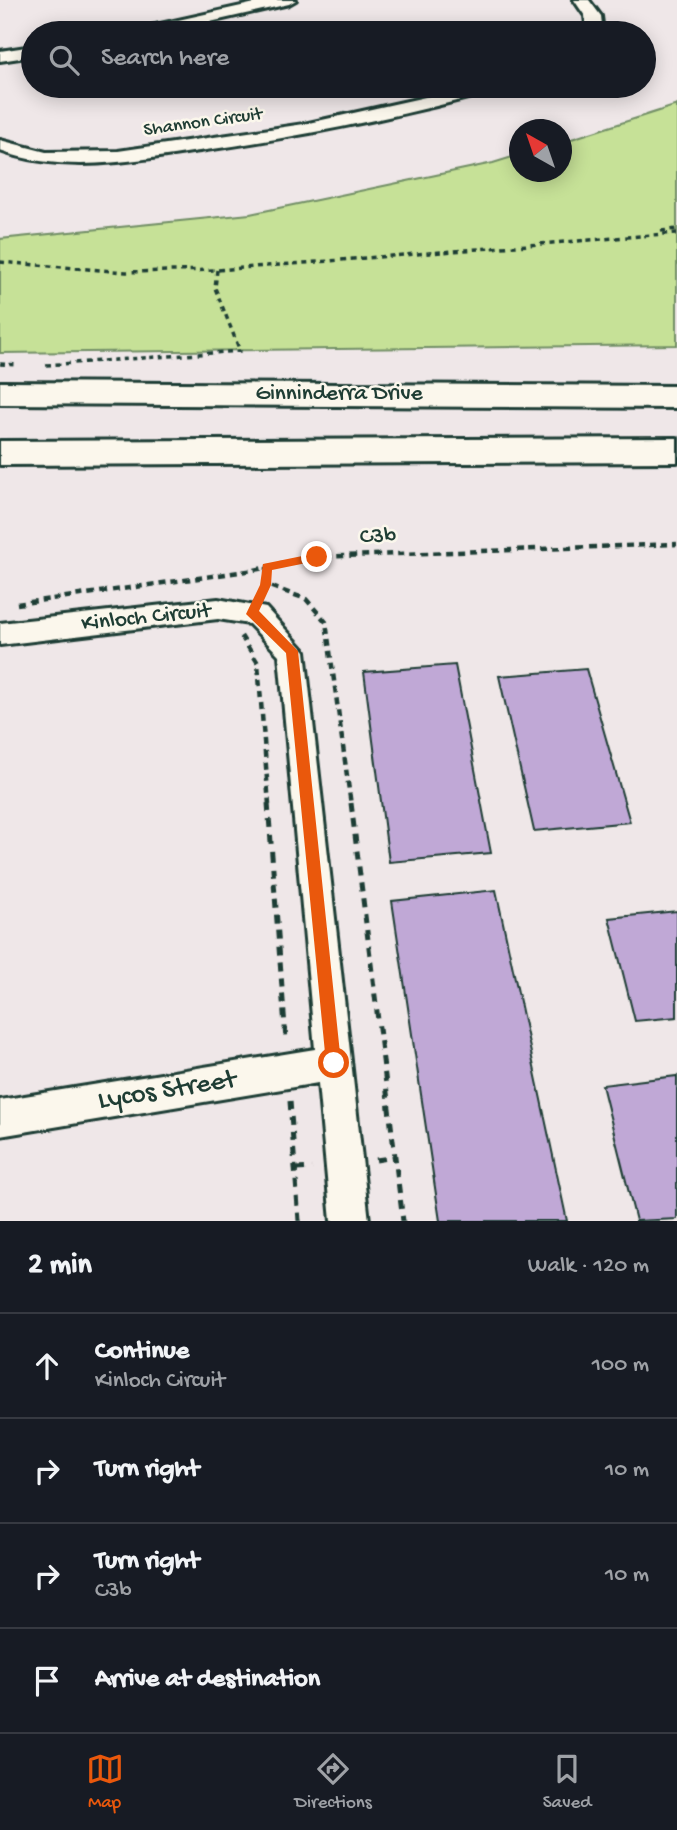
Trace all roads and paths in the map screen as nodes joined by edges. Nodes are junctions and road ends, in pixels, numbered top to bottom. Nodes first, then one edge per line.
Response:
1 (289, 0) edge
2 (582, 0) edge
3 (195, 21) edge
4 (594, 21) edge
5 (21, 53) edge
6 (0, 56) edge
7 (441, 98) edge
8 (0, 145) edge
9 (677, 231) edge
10 (0, 262) edge
11 (217, 270) junction
12 (0, 364) edge
13 (27, 365) dead end
14 (41, 366) dead end
15 (0, 393) edge
16 (677, 397) edge
17 (677, 450) edge
18 (0, 453) edge
19 (677, 544) edge
20 (267, 567) junction
21 (266, 585) junction
22 (13, 604) dead end
23 (252, 614) junction
24 (0, 634) edge
25 (334, 1063) junction
26 (288, 1071) junction
27 (0, 1118) edge
28 (299, 1221) edge
29 (350, 1221) edge
30 (403, 1221) edge

1 - 3 street
2 - 4 street
5 - 6 street
7 - 8 street, Shannon Circuit
9 - 11 path
10 - 11 path
11 - 14 path
12 - 13 path
15 - 16 main road, Ginninderra Drive
17 - 18 main road
19 - 20 path, C3b
20 - 21 path
20 - 22 path, C3b
21 - 23 path
21 - 30 path
23 - 24 street, Kinloch Circuit
23 - 25 street
23 - 26 path
25 - 26 street, Lycos Street
25 - 29 street
26 - 27 street, Lycos Street
26 - 28 path

